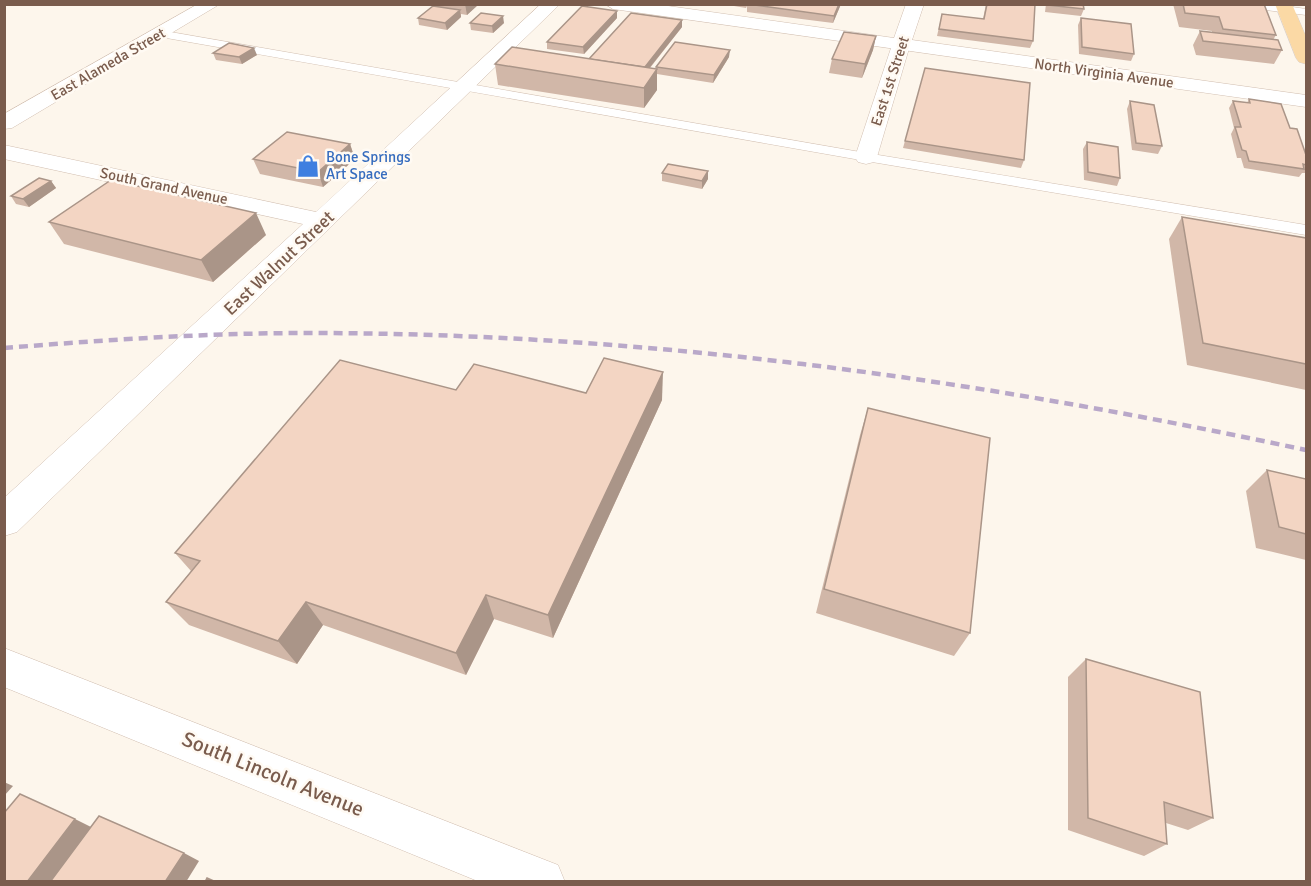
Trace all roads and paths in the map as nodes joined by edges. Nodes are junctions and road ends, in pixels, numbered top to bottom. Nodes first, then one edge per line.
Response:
1 (212, 4) edge
2 (552, 4) edge
3 (612, 4) edge
4 (915, 4) edge
5 (1241, 4) edge
6 (1284, 7) edge
7 (1306, 12) edge
8 (159, 34) junction
9 (902, 45) junction
10 (1306, 58) edge
11 (465, 87) junction
12 (1306, 101) edge
13 (4, 123) edge
14 (4, 152) edge
15 (866, 157) junction
16 (323, 221) junction
17 (1306, 230) edge
18 (4, 521) edge
19 (4, 667) edge
20 (541, 882) edge

1 - 8 street, East Alameda Street
2 - 11 street, East Walnut Street
3 - 9 street, North Virginia Avenue
4 - 9 street, East 1st Street
5 - 6 lane
6 - 7 lane
6 - 10 main road
8 - 11 lane
8 - 13 street, East Alameda Street
9 - 12 street, North Virginia Avenue
9 - 15 street, East 1st Street
11 - 15 lane
11 - 16 street, East Walnut Street
14 - 16 street, South Grand Avenue
15 - 17 lane
16 - 18 street, East Walnut Street
19 - 20 street, South Lincoln Avenue

